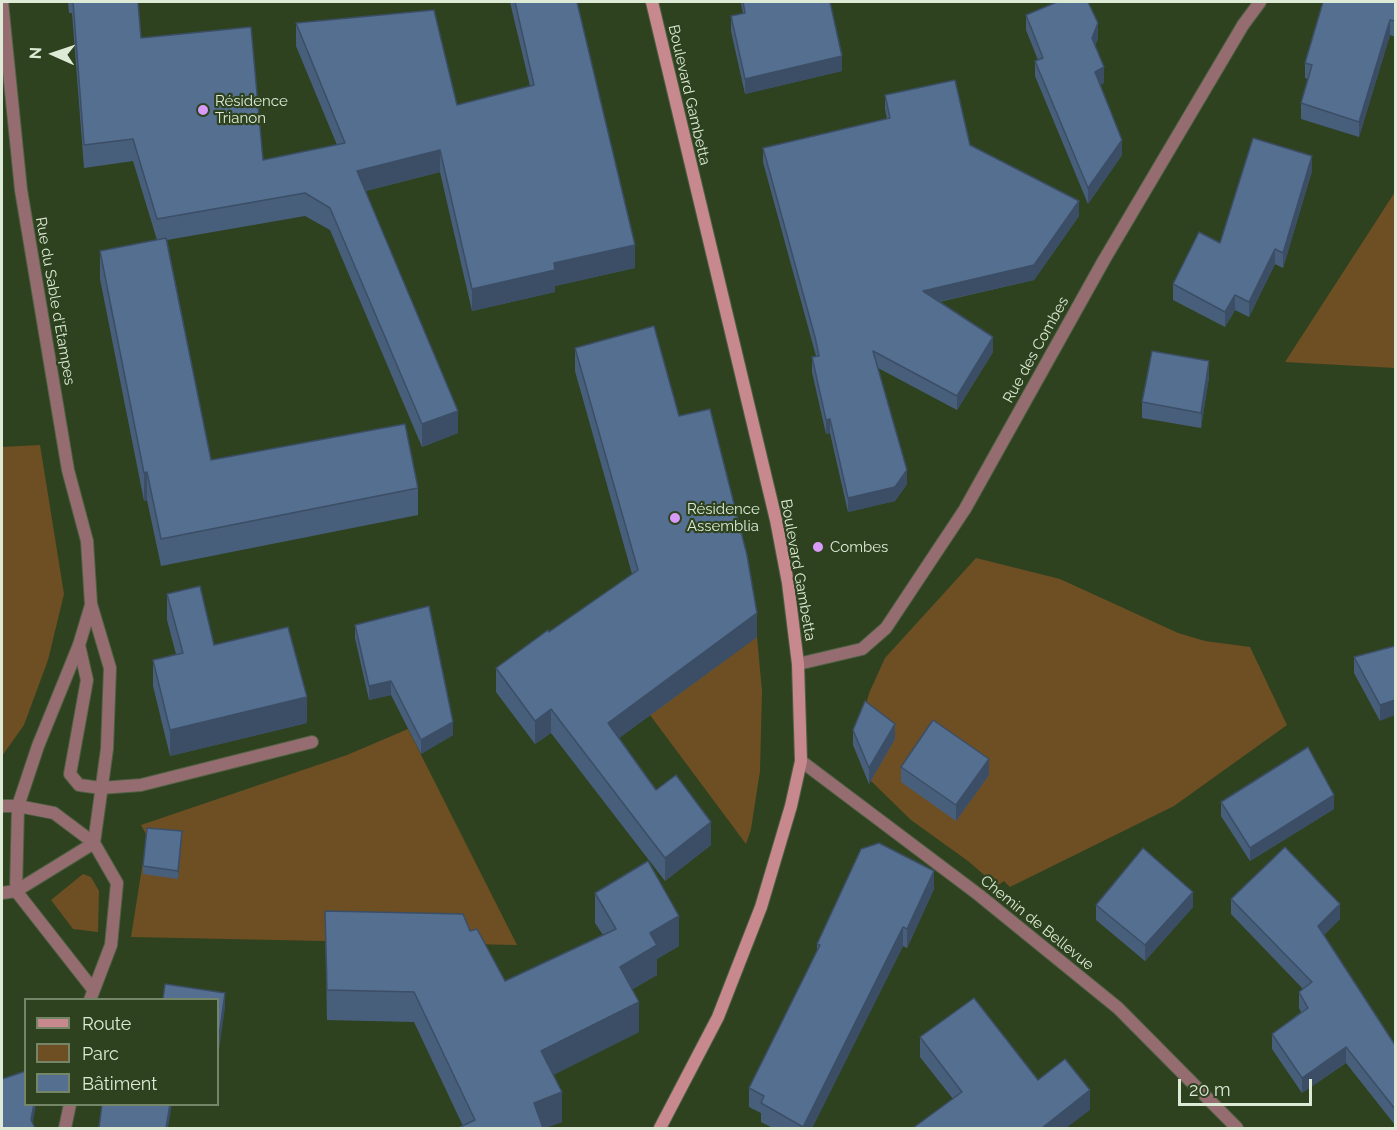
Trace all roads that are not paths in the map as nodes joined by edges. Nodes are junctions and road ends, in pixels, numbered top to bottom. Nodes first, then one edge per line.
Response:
1 (2, 2) edge
2 (652, 2) edge
3 (1260, 2) edge
4 (91, 604) junction
5 (80, 645) junction
6 (798, 664) junction
7 (312, 742) dead end
8 (801, 761) junction
9 (101, 788) junction
10 (2, 806) edge
11 (18, 806) junction
12 (94, 843) junction
13 (16, 891) junction
14 (2, 893) edge
15 (91, 994) edge
16 (70, 1106) edge
17 (65, 1128) edge
18 (660, 1128) edge
19 (1237, 1128) edge

1 - 4 street, Rue du Sable d'Etampes
2 - 6 main road, Boulevard Gambetta
3 - 6 street, Rue des Combes
4 - 5 street, Rue du Sable d'Etampes
4 - 9 street, Rue du Sable d'Etampes
5 - 9 street
5 - 11 street, Rue du Sable d'Etampes
6 - 8 main road, Boulevard Gambetta
7 - 9 street
8 - 18 main road, Boulevard Gambetta
8 - 19 street, Chemin de Bellevue
9 - 12 street, Rue du Sable d'Etampes
10 - 11 street
11 - 12 street
11 - 13 street, Rue du Sable d'Etampes
12 - 13 street
12 - 15 street
13 - 14 street
13 - 15 street
16 - 17 street

